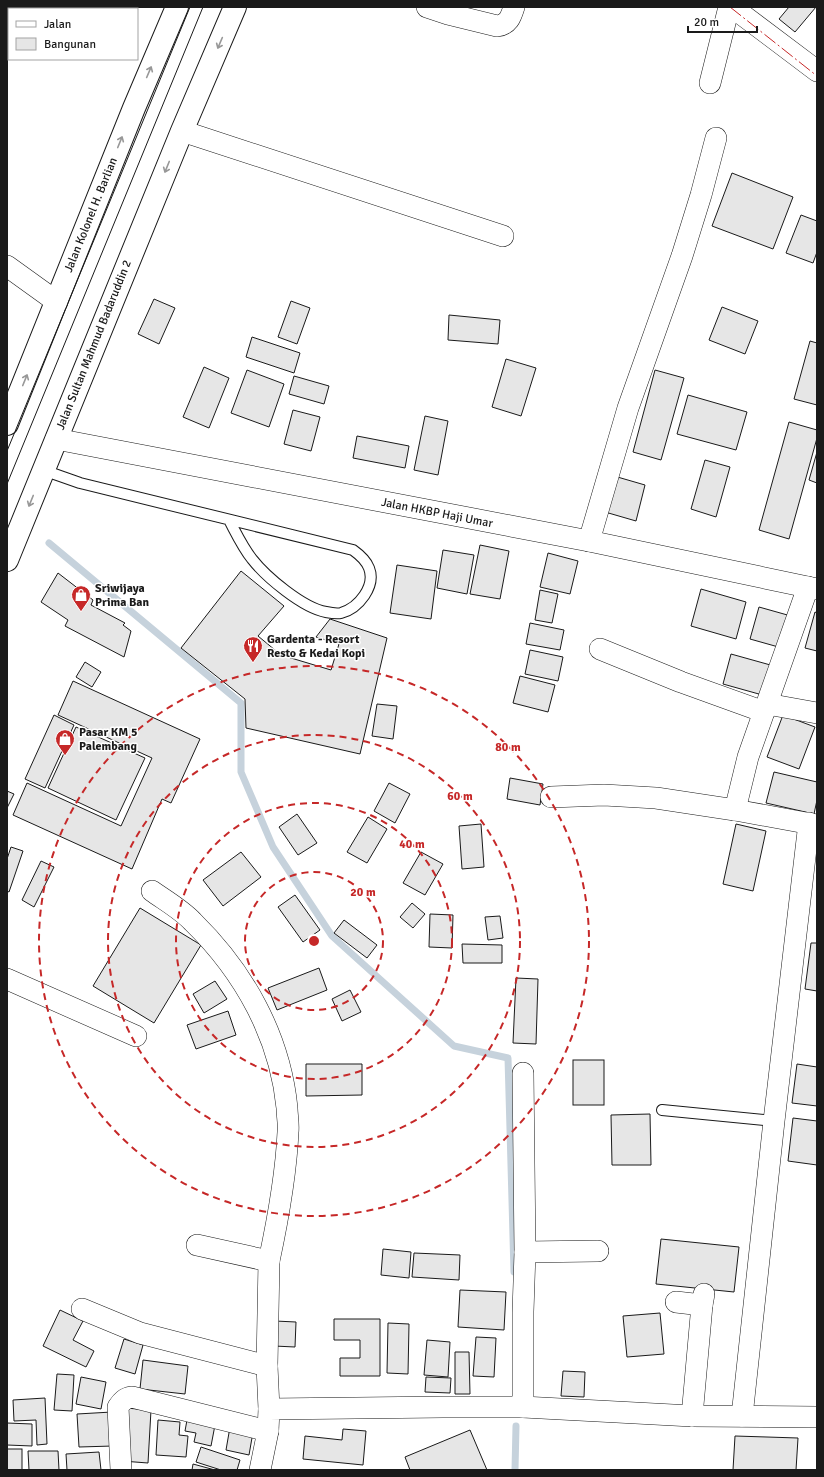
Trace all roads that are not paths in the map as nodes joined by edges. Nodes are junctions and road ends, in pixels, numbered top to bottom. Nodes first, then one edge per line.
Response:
1 (177, 7) edge
2 (235, 7) edge
3 (427, 7) edge
4 (514, 7) edge
5 (731, 7) edge
6 (817, 72) edge
7 (710, 83) dead end
8 (182, 131) junction
9 (716, 138) dead end
10 (503, 236) dead end
11 (7, 266) edge
12 (57, 302) junction
13 (7, 424) edge
14 (56, 439) junction
15 (44, 470) junction
16 (228, 520) junction
17 (589, 541) junction
18 (7, 560) edge
19 (813, 588) edge
20 (600, 649) dead end
21 (765, 708) junction
22 (817, 713) edge
23 (552, 797) dead end
24 (735, 810) junction
25 (813, 824) edge
26 (152, 891) dead end
27 (7, 978) edge
28 (136, 1036) dead end
29 (523, 1073) dead end
30 (662, 1110) dead end
31 (774, 1120) junction
32 (197, 1245) dead end
33 (598, 1251) dead end
34 (525, 1252) junction
35 (269, 1261) junction
36 (676, 1302) dead end
37 (82, 1309) dead end
38 (267, 1366) junction
39 (523, 1407) junction
40 (269, 1409) junction
41 (692, 1416) junction
42 (742, 1416) junction
43 (817, 1417) edge
44 (268, 1431) junction
45 (122, 1470) edge
46 (260, 1470) edge

12 -> 1 highway, Jalan Kolonel H. Barlian
2 -> 8 highway
3 - 4 street
5 - 6 street
5 - 7 street
8 - 10 street
8 -> 14 highway, Jalan Sultan Mahmud Badaruddin 2
9 - 17 street
11 - 12 street
13 -> 12 highway, Jalan Kolonel H. Barlian
14 - 15 highway, Jalan Sultan Mahmud Badaruddin 2
14 - 17 street, Jalan HKBP Haji Umar
15 - 16 lane
15 -> 18 highway, Jalan Sultan Mahmud Badaruddin 2
16 - 16 lane
17 - 19 street, Jalan HKBP Haji Umar
19 - 21 street
20 - 21 street
21 - 22 street
21 - 24 street
23 - 24 street
24 - 25 street
25 - 31 street
26 - 35 street
27 - 28 street
29 - 34 street
30 - 31 lane
31 - 42 street
32 - 35 street
33 - 34 street
34 - 39 street
35 - 38 street
36 - 41 street
37 - 38 street
38 - 40 street
39 - 40 street
39 - 41 street
40 - 44 street
41 - 42 street
42 - 43 street
44 - 45 street
44 - 46 street

